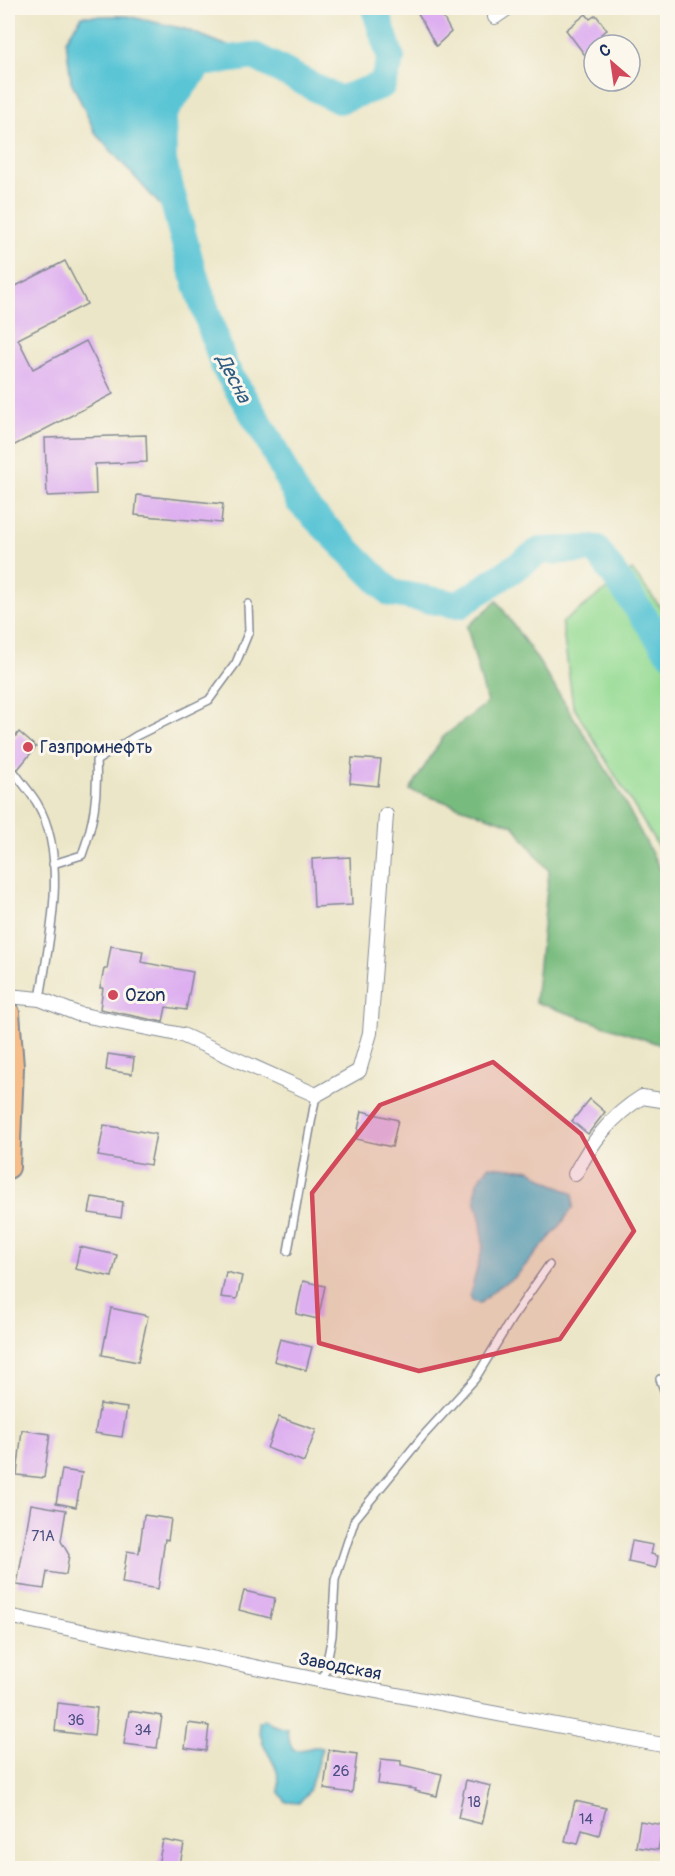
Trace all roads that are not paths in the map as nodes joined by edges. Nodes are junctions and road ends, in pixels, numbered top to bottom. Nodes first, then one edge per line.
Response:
1 (508, 8) edge
2 (495, 17) dead end
3 (248, 604) dead end
4 (15, 773) dead end
5 (386, 814) dead end
6 (53, 864) junction
7 (8, 996) edge
8 (40, 999) junction
9 (8, 1013) edge
10 (316, 1095) junction
11 (668, 1101) edge
12 (8, 1167) edge
13 (575, 1174) dead end
14 (288, 1251) dead end
15 (549, 1265) dead end
16 (660, 1379) dead end
17 (668, 1401) edge
18 (8, 1616) edge
19 (323, 1681) junction
20 (668, 1746) edge

1 - 2 street
3 - 6 lane
4 - 6 lane
5 - 10 street
6 - 8 lane
7 - 8 street
8 - 10 street
9 - 12 highway
10 - 14 lane
11 - 13 street
15 - 19 lane
16 - 17 lane
18 - 19 street, Заводская
19 - 20 street, Заводская

